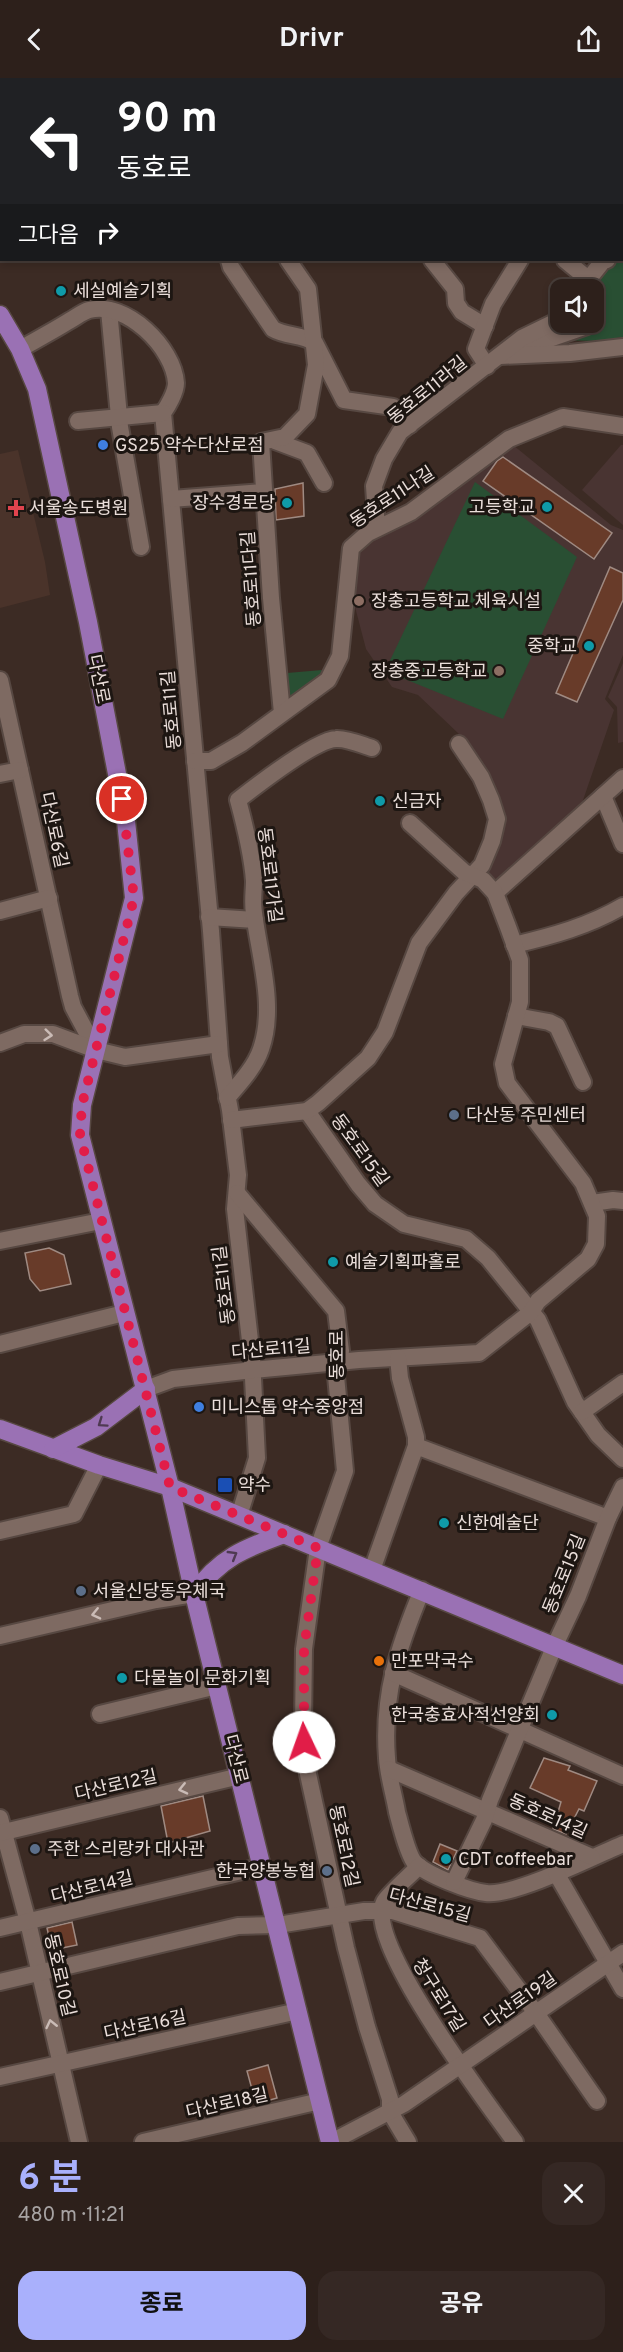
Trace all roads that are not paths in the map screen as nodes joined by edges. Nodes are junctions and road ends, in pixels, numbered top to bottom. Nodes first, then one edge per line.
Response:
1 (229, 261) edge
2 (289, 261) edge
3 (432, 261) edge
4 (519, 261) edge
5 (566, 261) edge
6 (603, 261) edge
7 (580, 279) edge
8 (588, 279) edge
9 (109, 310) junction
10 (0, 315) edge
11 (550, 324) edge
12 (485, 326) junction
13 (566, 333) edge
14 (315, 343) junction
15 (623, 347) edge
16 (20, 349) junction
17 (521, 354) junction
18 (493, 361) junction
19 (163, 413) junction
20 (119, 417) junction
21 (78, 421) dead end
22 (410, 425) junction
23 (623, 426) edge
24 (268, 442) junction
25 (324, 483) dead end
26 (264, 492) junction
27 (171, 499) junction
28 (377, 528) junction
29 (141, 547) dead end
30 (0, 680) edge
31 (282, 713) junction
32 (459, 744) dead end
33 (372, 748) dead end
34 (195, 761) junction
35 (20, 770) junction
36 (0, 774) edge
37 (623, 778) edge
38 (603, 796) junction
39 (410, 823) dead end
40 (623, 844) edge
41 (473, 875) junction
42 (495, 893) junction
43 (49, 898) junction
44 (623, 906) edge
45 (0, 911) edge
46 (209, 917) junction
47 (255, 920) junction
48 (514, 945) junction
49 (516, 1016) junction
50 (0, 1043) edge
51 (219, 1044) junction
52 (96, 1050) junction
53 (583, 1083) dead end
54 (227, 1098) junction
55 (307, 1111) junction
56 (231, 1120) junction
57 (237, 1192) junction
58 (623, 1201) edge
59 (592, 1203) junction
60 (101, 1221) junction
61 (0, 1241) edge
62 (531, 1311) junction
63 (124, 1313) junction
64 (0, 1344) edge
65 (398, 1358) junction
66 (340, 1362) junction
67 (253, 1370) junction
68 (623, 1383) edge
69 (146, 1389) junction
70 (582, 1412) junction
71 (0, 1429) edge
72 (416, 1446) junction
73 (619, 1448) edge
74 (53, 1449) junction
75 (99, 1465) junction
76 (170, 1487) junction
77 (623, 1487) edge
78 (239, 1516) junction
79 (608, 1518) junction
80 (0, 1530) edge
81 (284, 1534) junction
82 (318, 1548) junction
83 (372, 1570) junction
84 (422, 1590) junction
85 (194, 1594) junction
86 (0, 1636) edge
87 (555, 1645) junction
88 (393, 1673) junction
89 (623, 1675) edge
90 (217, 1686) junction
91 (100, 1714) dead end
92 (520, 1731) junction
93 (388, 1769) junction
94 (240, 1776) junction
95 (623, 1776) edge
96 (487, 1811) junction
97 (2, 1827) edge
98 (623, 1844) edge
99 (592, 1857) junction
100 (263, 1866) junction
101 (420, 1866) junction
102 (556, 1873) junction
103 (454, 1882) junction
104 (382, 1911) junction
105 (339, 1916) junction
106 (28, 1922) junction
107 (278, 1925) junction
108 (0, 1928) edge
109 (623, 1953) edge
110 (607, 1964) junction
111 (40, 1974) junction
112 (0, 1982) edge
113 (623, 1989) edge
114 (298, 2011) junction
115 (536, 2013) junction
116 (61, 2064) junction
117 (461, 2065) junction
118 (0, 2077) edge
119 (320, 2101) junction
120 (597, 2101) dead end
121 (390, 2112) junction
122 (79, 2142) edge
123 (143, 2142) edge
124 (331, 2142) edge
125 (408, 2142) edge
126 (515, 2142) edge

1 - 14 street
2 - 14 street
3 - 12 street
4 - 12 street
5 - 7 street
6 - 8 street
9 - 16 street
9 - 19 street, 동호로11길
9 - 20 street
10 - 16 main road, 다산로
11 - 18 street, 동호로11라길
12 - 18 street
13 - 17 street
14 - 22 street
14 - 24 street
15 - 17 street
16 - 52 main road, 다산로
17 - 18 street
18 - 22 street, 동호로11라길
19 - 20 street
19 - 27 street, 동호로11길
20 - 21 street
20 - 29 street
22 - 28 street, 동호로11라길
23 - 28 street, 동호로11나길
24 - 25 street
24 - 26 street, 동호로11다길
26 - 27 street
26 - 31 street, 동호로11다길
27 - 34 street, 동호로11길
28 - 31 street, 동호로11나길
30 - 35 street, 다산로6길
31 - 34 street, 동호로11나길
32 - 41 street, 동호로15길
33 - 47 street, 동호로11가길
34 - 46 street, 동호로11길
35 - 36 street
35 - 43 street, 다산로6길
37 - 38 street
38 - 40 street
38 - 42 street
39 - 41 street
41 - 42 street
41 - 55 street, 동호로15길
42 - 48 street
43 - 45 street
43 - 52 street, 다산로6길
44 - 48 street
46 - 47 street
46 - 51 street, 동호로11길
47 - 54 street, 동호로11가길
48 - 49 street
49 - 53 street
49 - 59 street
50 -> 52 street
51 - 52 street
51 - 54 street, 동호로11길
52 - 60 main road, 다산로
54 - 56 street, 동호로11길
55 - 56 street
55 - 62 street, 동호로15길
56 - 57 street, 동호로11길
57 - 66 street, 동호로
57 - 67 street, 동호로11길
58 - 59 street
59 - 62 street
60 - 61 street
60 - 63 main road, 다산로
62 - 65 street, 다산로11길
62 - 70 street, 동호로15길
63 - 64 street
63 - 69 main road, 다산로
65 - 66 street, 다산로11길
65 - 72 street
66 - 67 street, 다산로11길
66 - 82 street, 동호로
67 - 69 street, 다산로11길
67 - 78 street, 동호로11길
68 - 70 street
69 -> 74 main road
69 - 76 main road, 다산로
70 - 73 street, 동호로15길
71 - 74 main road
72 - 79 street, 동호로15길
72 - 83 street
74 - 75 main road
75 - 76 main road
75 - 80 street
76 - 78 main road
76 - 85 main road, 다산로
77 - 79 street, 동호로15길
78 - 81 main road
79 - 87 street, 동호로15길
81 - 82 main road
85 -> 81 main road
82 - 83 main road
82 - 105 street, 동호로12길
83 - 84 main road
84 - 87 main road
84 - 88 street
85 -> 86 street
85 - 90 main road, 다산로
87 - 89 main road
87 - 92 street, 동호로14길
88 - 92 street
88 - 93 street
90 - 91 street
90 - 94 main road, 다산로
92 - 95 street
92 - 96 street, 동호로14길
93 - 96 street, 동호로14길
93 - 101 street
94 -> 97 street, 다산로12길
94 - 100 main road, 다산로
96 - 99 street, 동호로14길
96 - 103 street, 동호로14길
97 - 106 street, 동호로10길
98 - 99 street, 동호로14길
99 - 102 street, 동호로14길
100 - 106 street, 다산로14길
100 - 107 main road, 다산로
101 - 103 street, 동호로14길
101 - 104 street
102 - 103 street, 동호로14길
102 - 110 street
104 - 105 street, 다산로15길
104 - 115 street, 다산로15길
104 - 117 street, 청구로17길
105 - 107 street, 다산로15길
105 - 121 street, 동호로12길
106 - 108 street, 다산로14길
106 - 111 street, 동호로10길
107 - 111 street
107 - 114 main road, 다산로
109 - 110 street, 다산로19길
110 - 113 street
110 - 115 street, 다산로19길
111 - 112 street
116 -> 111 street, 동호로10길
114 - 116 street, 다산로16길
114 - 119 main road, 다산로
115 - 117 street, 다산로19길
115 - 120 street, 다산로15길
116 - 118 street, 다산로16길
116 - 122 street, 동호로10길
117 - 121 street, 다산로19길
117 - 126 street, 청구로17길
119 - 123 street, 다산로18길
119 - 124 main road, 다산로
121 - 124 street, 다산로19길
121 - 125 street, 동호로12길

